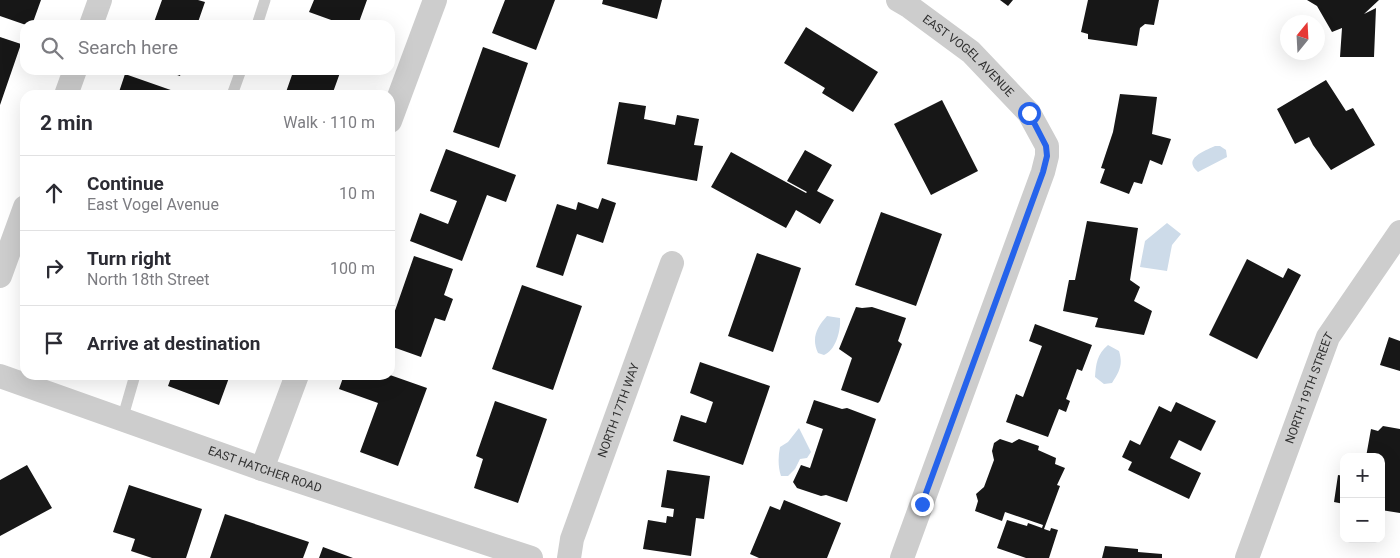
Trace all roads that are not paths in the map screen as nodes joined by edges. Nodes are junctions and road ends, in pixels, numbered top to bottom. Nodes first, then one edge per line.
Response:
1 (100, 0) edge
2 (266, 0) edge
3 (435, 0) edge
4 (898, 0) edge
5 (93, 20) edge
6 (258, 20) edge
7 (73, 75) edge
8 (238, 75) edge
9 (68, 90) edge
10 (234, 90) edge
11 (395, 108) edge
12 (20, 221) edge
13 (1400, 232) edge
14 (672, 263) dead end
15 (0, 276) edge
16 (0, 376) edge
17 (134, 380) edge
18 (294, 380) edge
19 (122, 420) junction
20 (262, 469) junction
21 (531, 558) edge
22 (569, 558) edge
23 (902, 558) edge
24 (1247, 558) edge

1 - 5 street
2 - 6 lane
3 - 11 street
4 - 23 street, EAST VOGEL AVENUE
7 - 9 street
8 - 10 lane
12 - 15 street
13 - 24 street, NORTH 19TH STREET
14 - 22 street, NORTH 17TH WAY
16 - 19 street, EAST HATCHER ROAD
17 - 19 lane
18 - 20 street
19 - 20 street, EAST HATCHER ROAD
20 - 21 street, EAST HATCHER ROAD

